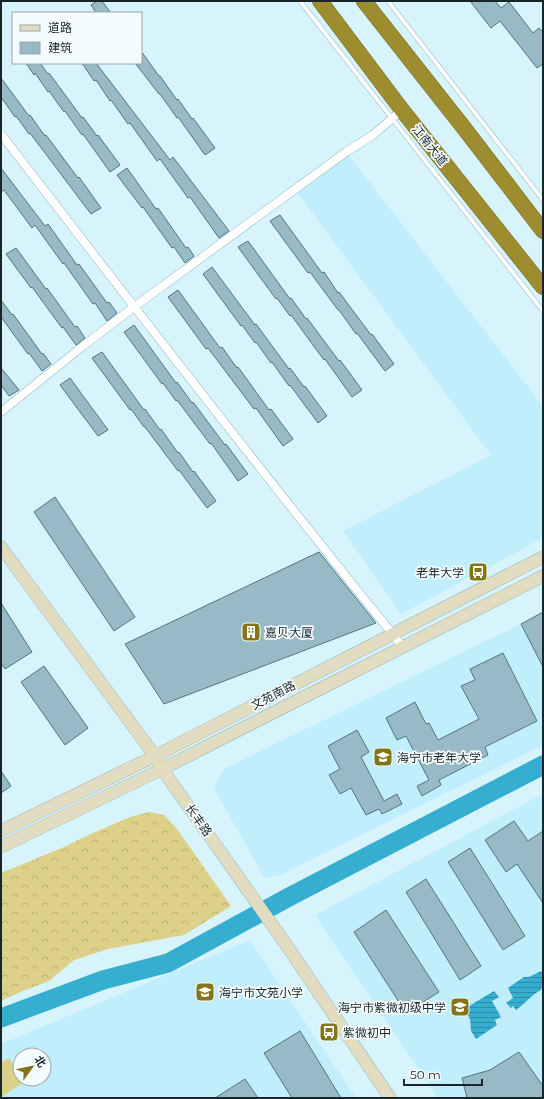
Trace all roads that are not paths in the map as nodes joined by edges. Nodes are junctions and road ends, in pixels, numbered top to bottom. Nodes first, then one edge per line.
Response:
1 (300, 1) edge
2 (320, 1) edge
3 (364, 1) edge
4 (388, 1) edge
5 (397, 114) junction
6 (1, 134) edge
7 (543, 200) edge
8 (543, 231) edge
9 (543, 287) edge
10 (134, 307) junction
11 (543, 311) edge
12 (1, 412) edge
13 (1, 547) edge
14 (543, 557) edge
15 (543, 576) edge
16 (393, 634) junction
17 (403, 647) junction
18 (155, 756) junction
19 (162, 769) junction
20 (1, 831) edge
21 (1, 847) edge
22 (390, 1098) edge

1 - 5 lane
2 - 5 highway, 江南大道
3 - 8 highway
4 - 7 lane
5 - 9 highway, 江南大道
5 - 10 street
5 - 11 lane
6 - 10 street
10 - 12 street
10 - 16 street
13 - 18 main road, 长丰路
14 - 16 main road, 文苑南路
15 - 17 main road, 文苑南路
16 - 17 street
16 - 18 main road, 文苑南路
17 - 19 main road, 文苑南路
18 - 19 main road, 长丰路
18 - 20 main road, 文苑南路
19 - 21 main road, 文苑南路
19 - 22 main road, 长丰路

